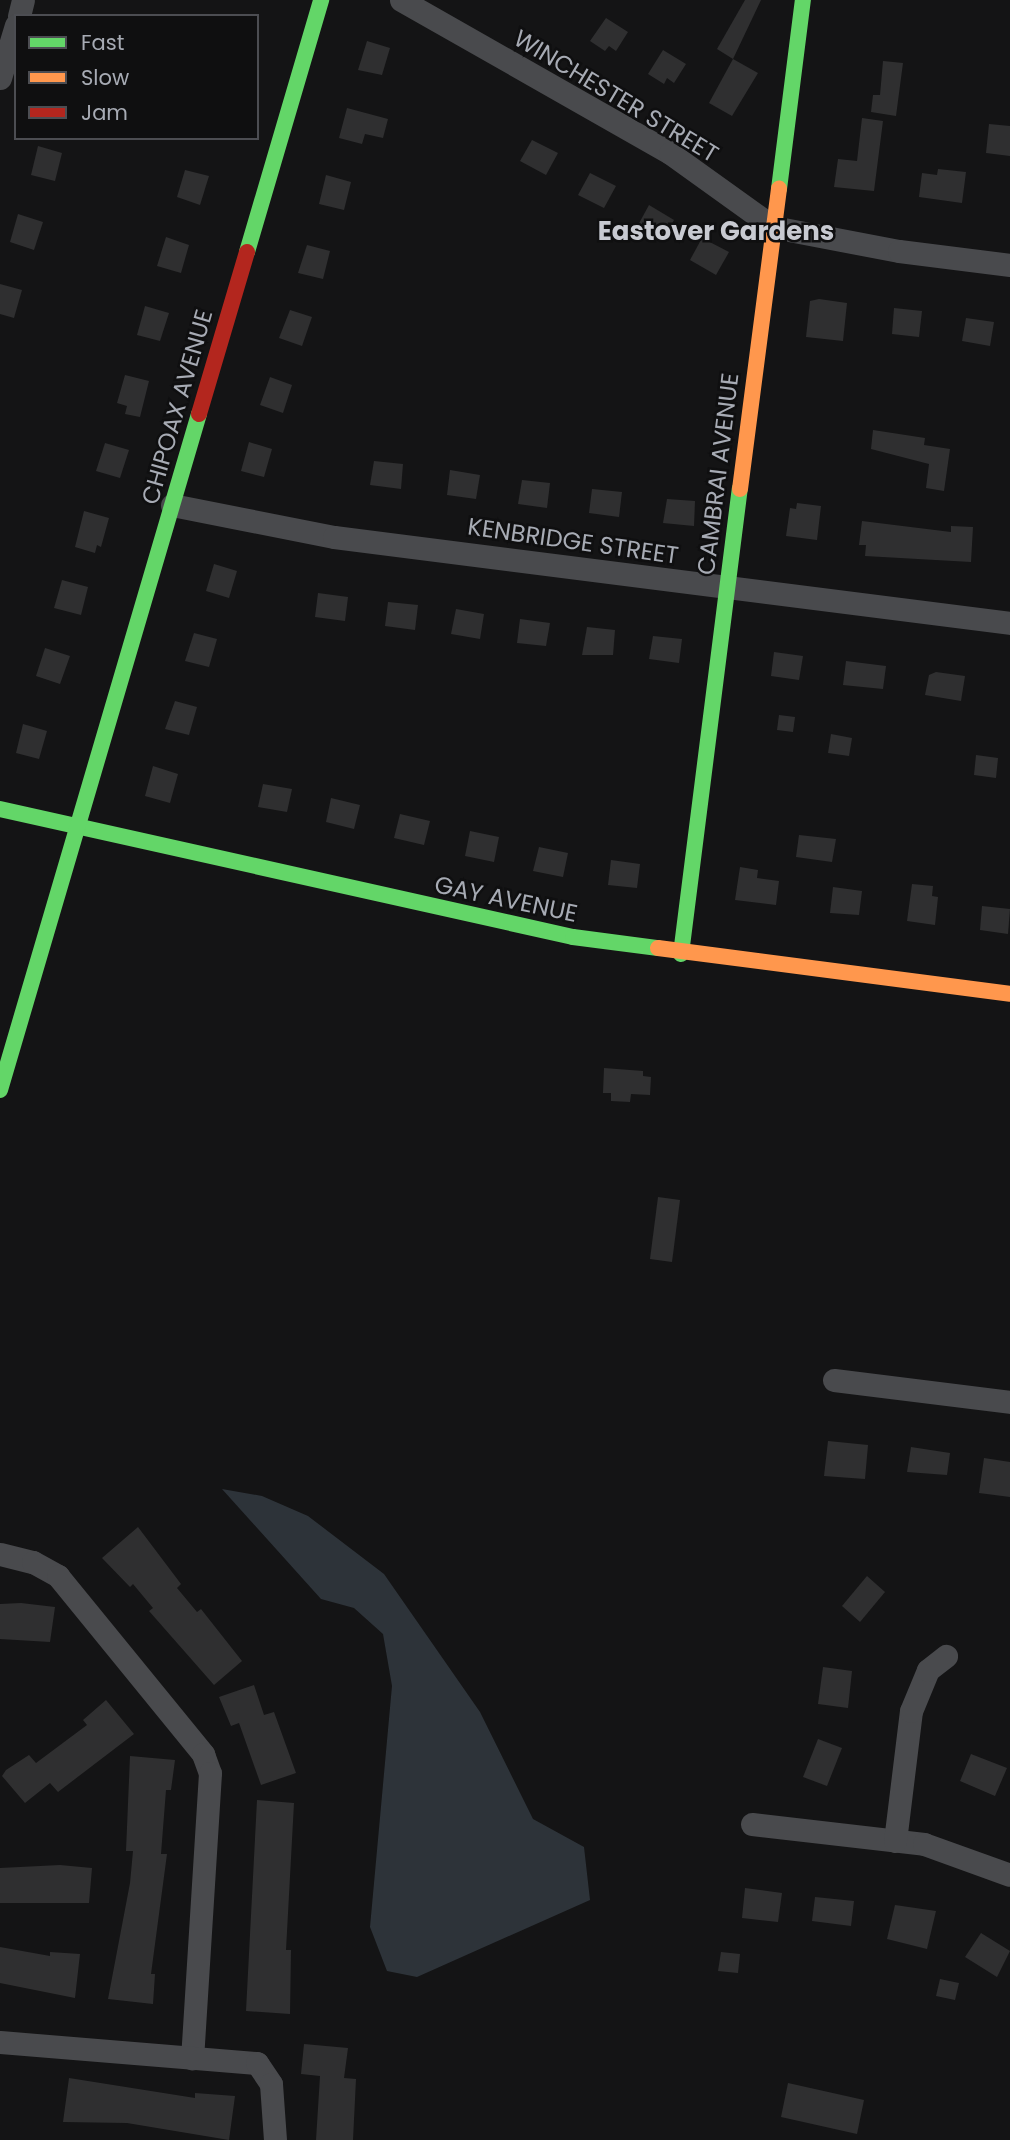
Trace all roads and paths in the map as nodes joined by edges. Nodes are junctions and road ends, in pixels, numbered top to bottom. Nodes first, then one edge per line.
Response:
1 (321, 0) edge
2 (401, 0) edge
3 (803, 0) edge
4 (14, 32) edge
5 (0, 78) edge
6 (773, 227) junction
7 (1010, 265) edge
8 (172, 505) junction
9 (727, 587) junction
10 (1010, 623) edge
11 (0, 809) edge
12 (75, 826) junction
13 (681, 954) junction
14 (1010, 994) edge
15 (0, 1090) edge
16 (834, 1380) dead end
17 (1010, 1402) edge
18 (0, 1554) edge
19 (946, 1656) dead end
20 (752, 1824) dead end
21 (895, 1841) junction
22 (1010, 1875) edge
23 (0, 2042) edge
24 (192, 2058) junction
25 (275, 2140) edge

1 - 8 street, CHIPOAX AVENUE
2 - 6 street, WINCHESTER STREET
3 - 6 street, CAMBRAI AVENUE
4 - 5 street
6 - 7 street, WINCHESTER STREET
6 - 9 street, CAMBRAI AVENUE
8 - 9 street, KENBRIDGE STREET
8 - 12 street, CHIPOAX AVENUE
9 - 10 street, KENBRIDGE STREET
9 - 13 street, CAMBRAI AVENUE
11 - 12 street, GAY AVENUE
12 - 13 street, GAY AVENUE
12 - 15 street, CHIPOAX AVENUE
13 - 14 street, GAY AVENUE
16 - 17 street
18 - 24 street
19 - 21 street
20 - 21 street
21 - 22 street
23 - 24 street
24 - 25 street

